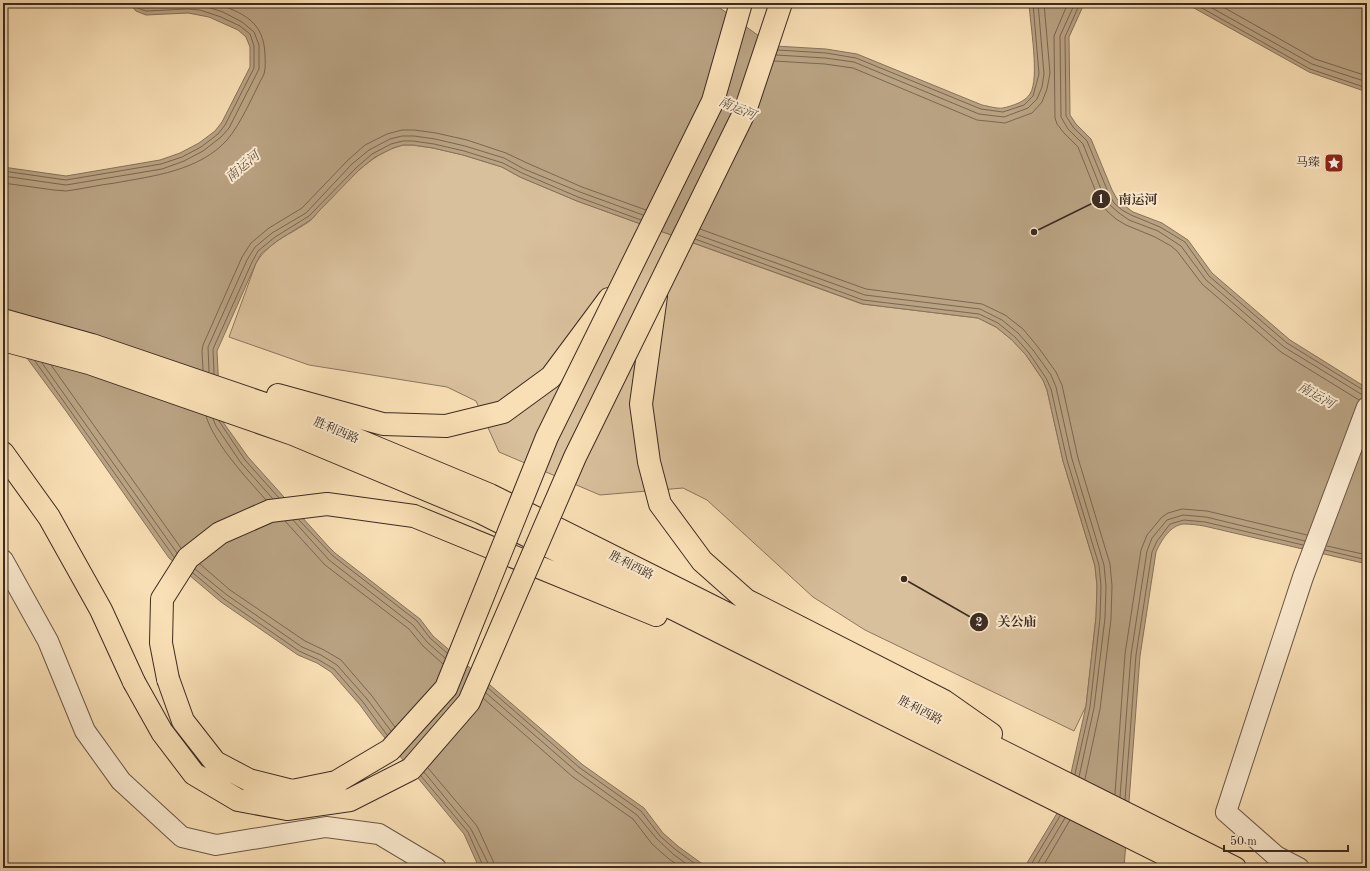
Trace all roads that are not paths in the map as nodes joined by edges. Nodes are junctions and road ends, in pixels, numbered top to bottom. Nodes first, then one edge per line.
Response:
1 (741, 3) edge
2 (781, 3) edge
3 (628, 273) junction
4 (656, 291) junction
5 (3, 320) edge
6 (3, 340) edge
7 (92, 345) junction
8 (1367, 407) edge
9 (3, 453) edge
10 (3, 560) edge
11 (816, 680) junction
12 (1060, 788) junction
13 (1132, 827) junction
14 (436, 868) edge
15 (1192, 868) edge
16 (1234, 868) edge
17 (1299, 868) edge

1 - 3 main road, bridge
2 - 4 main road, bridge
3 - 7 main road, bridge
3 - 11 main road, bridge
4 - 9 main road, bridge
4 - 12 main road, bridge
5 - 7 main road, 胜利西路
6 - 11 main road, 胜利西路
7 - 12 main road, 胜利西路
8 - 17 street
10 - 14 street
11 - 12 main road, 胜利西路
12 - 13 main road, 胜利西路
13 - 15 main road, 胜利西路
13 - 16 main road, 胜利西路

